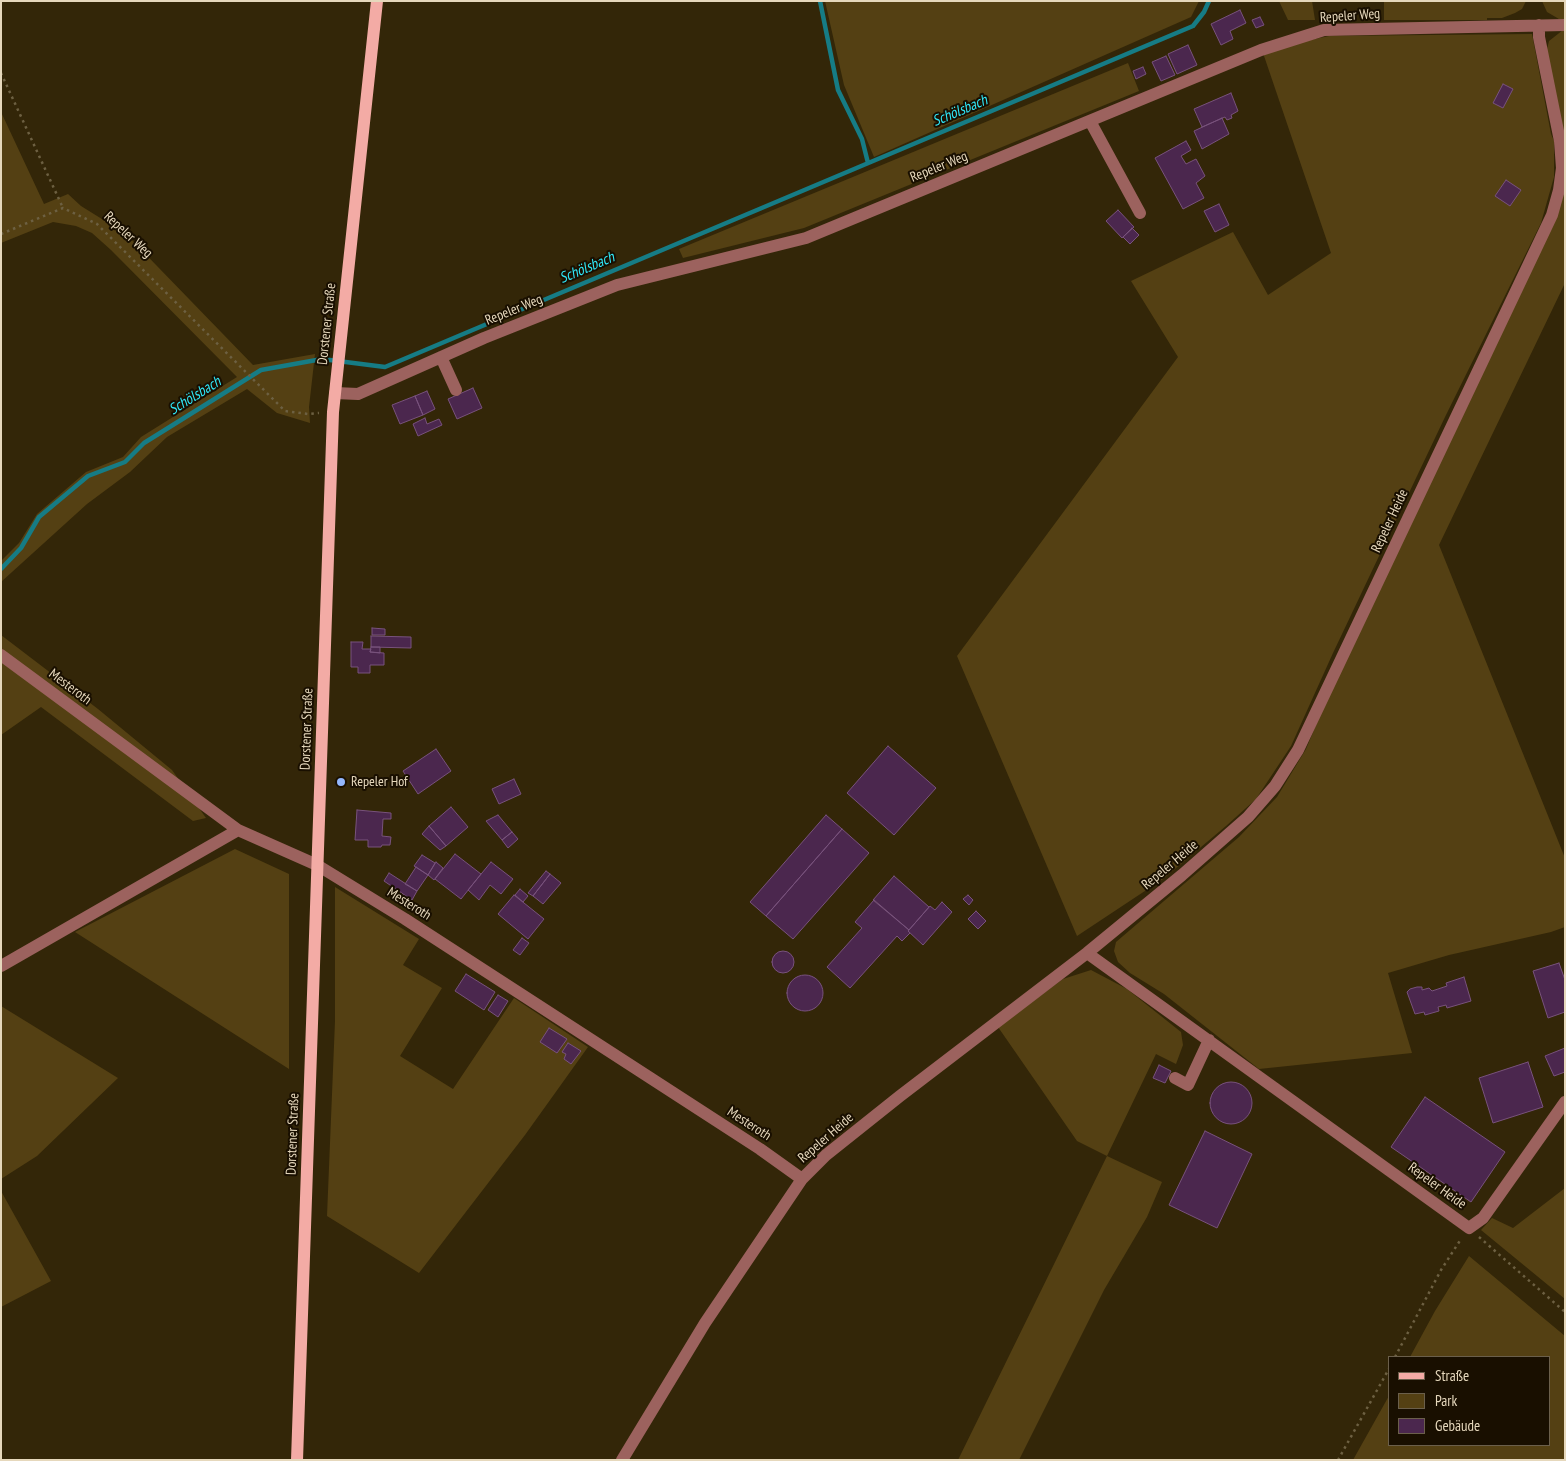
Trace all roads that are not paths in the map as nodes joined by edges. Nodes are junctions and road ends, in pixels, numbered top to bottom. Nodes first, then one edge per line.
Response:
1 (377, 1) edge
2 (1539, 25) junction
3 (1565, 25) edge
4 (1090, 122) junction
5 (1140, 213) dead end
6 (441, 357) junction
7 (456, 390) dead end
8 (335, 393) junction
9 (1, 655) edge
10 (238, 830) junction
11 (317, 865) junction
12 (1087, 953) junction
13 (1, 966) edge
14 (1209, 1040) junction
15 (1175, 1078) dead end
16 (1565, 1102) edge
17 (802, 1179) junction
18 (297, 1460) edge
19 (622, 1460) edge

1 - 8 main road, Dorstener Straße
2 - 3 street, Repeler Weg
2 - 4 street, Repeler Weg
2 - 12 street, Repeler Heide
4 - 5 street
4 - 6 street, Repeler Weg
6 - 7 street
6 - 8 street, Repeler Weg
8 - 11 main road, Dorstener Straße
9 - 10 street, Mesteroth
10 - 11 street, Mesteroth
10 - 13 street
11 - 17 street, Mesteroth
11 - 18 main road, Dorstener Straße
12 - 14 street, Repeler Heide
12 - 17 street, Repeler Heide
14 - 15 street
14 - 16 street, Repeler Heide
17 - 19 street, Repeler Heide

